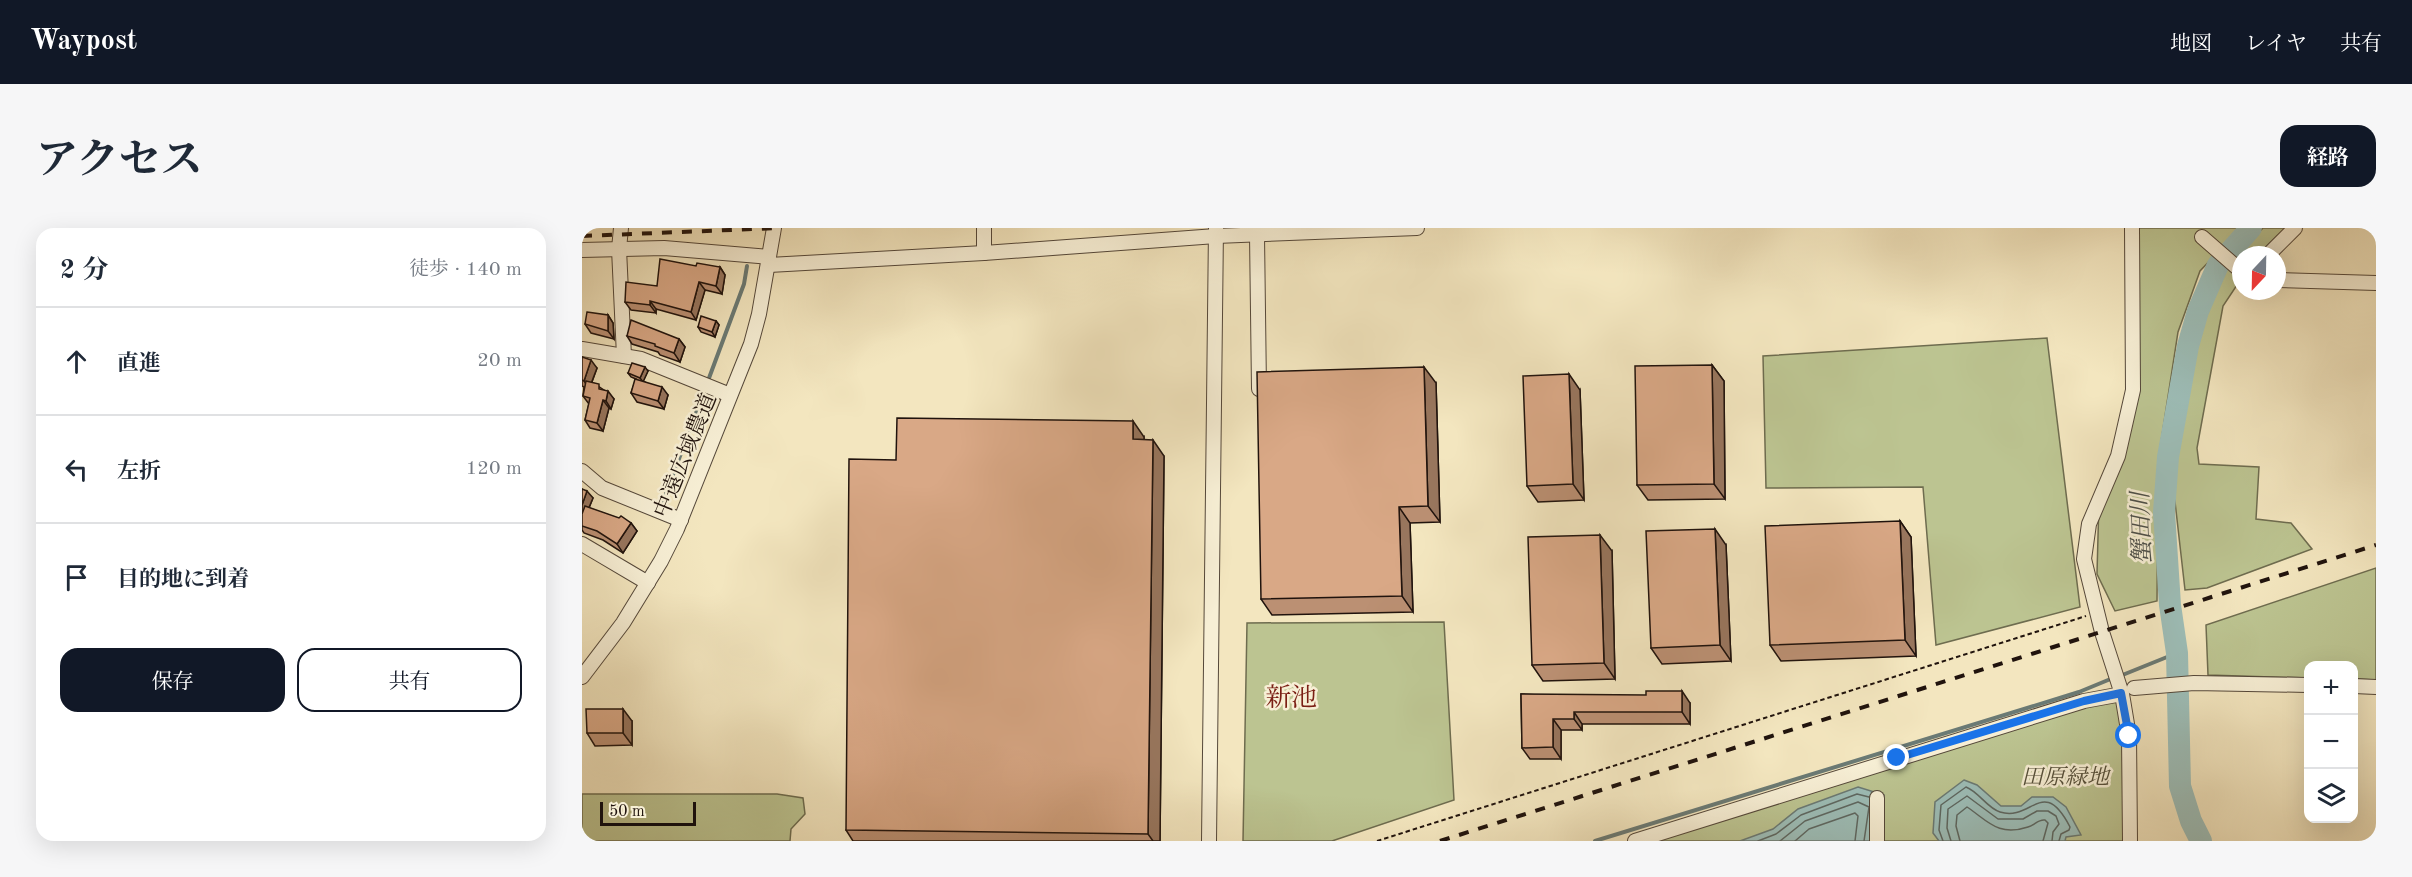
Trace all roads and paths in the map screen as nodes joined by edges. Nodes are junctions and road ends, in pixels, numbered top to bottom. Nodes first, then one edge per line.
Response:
1 (621, 228) edge
2 (774, 228) edge
3 (984, 228) edge
4 (1417, 228) edge
5 (2132, 228) edge
6 (2295, 228) edge
7 (1216, 232) edge
8 (1257, 235) junction
9 (2202, 237) dead end
10 (2277, 246) edge
11 (619, 249) junction
12 (582, 250) edge
13 (984, 254) junction
14 (769, 261) junction
15 (2232, 263) edge
16 (2286, 280) edge
17 (2376, 283) edge
18 (582, 350) edge
19 (624, 356) junction
20 (730, 395) junction
21 (1259, 400) edge
22 (582, 471) edge
23 (681, 519) junction
24 (582, 544) edge
25 (648, 583) junction
26 (2097, 613) junction
27 (582, 677) edge
28 (2304, 685) edge
29 (2358, 686) edge
30 (2376, 687) edge
31 (2128, 691) junction
32 (1877, 798) dead end
33 (1209, 841) edge
34 (1377, 841) edge
35 (1635, 841) edge
36 (1877, 841) edge
37 (2130, 841) edge

1 - 11 street
2 - 14 street, 中遠広域農道
3 - 13 street
4 - 8 street
5 - 26 street
6 - 10 street
7 - 8 street
7 - 13 street
7 - 33 street
8 - 21 street
9 - 15 street
11 - 12 street
11 - 14 street
11 - 19 street
13 - 14 street
14 - 20 street, 中遠広域農道
16 - 17 street
18 - 19 street
19 - 20 street
20 - 23 street, 中遠広域農道
22 - 23 street
23 - 25 street, 中遠広域農道
24 - 25 street
25 - 27 street, 中遠広域農道
26 - 31 street
26 - 34 path
28 - 31 street
29 - 30 street
31 - 35 street
31 - 37 street
32 - 36 street

